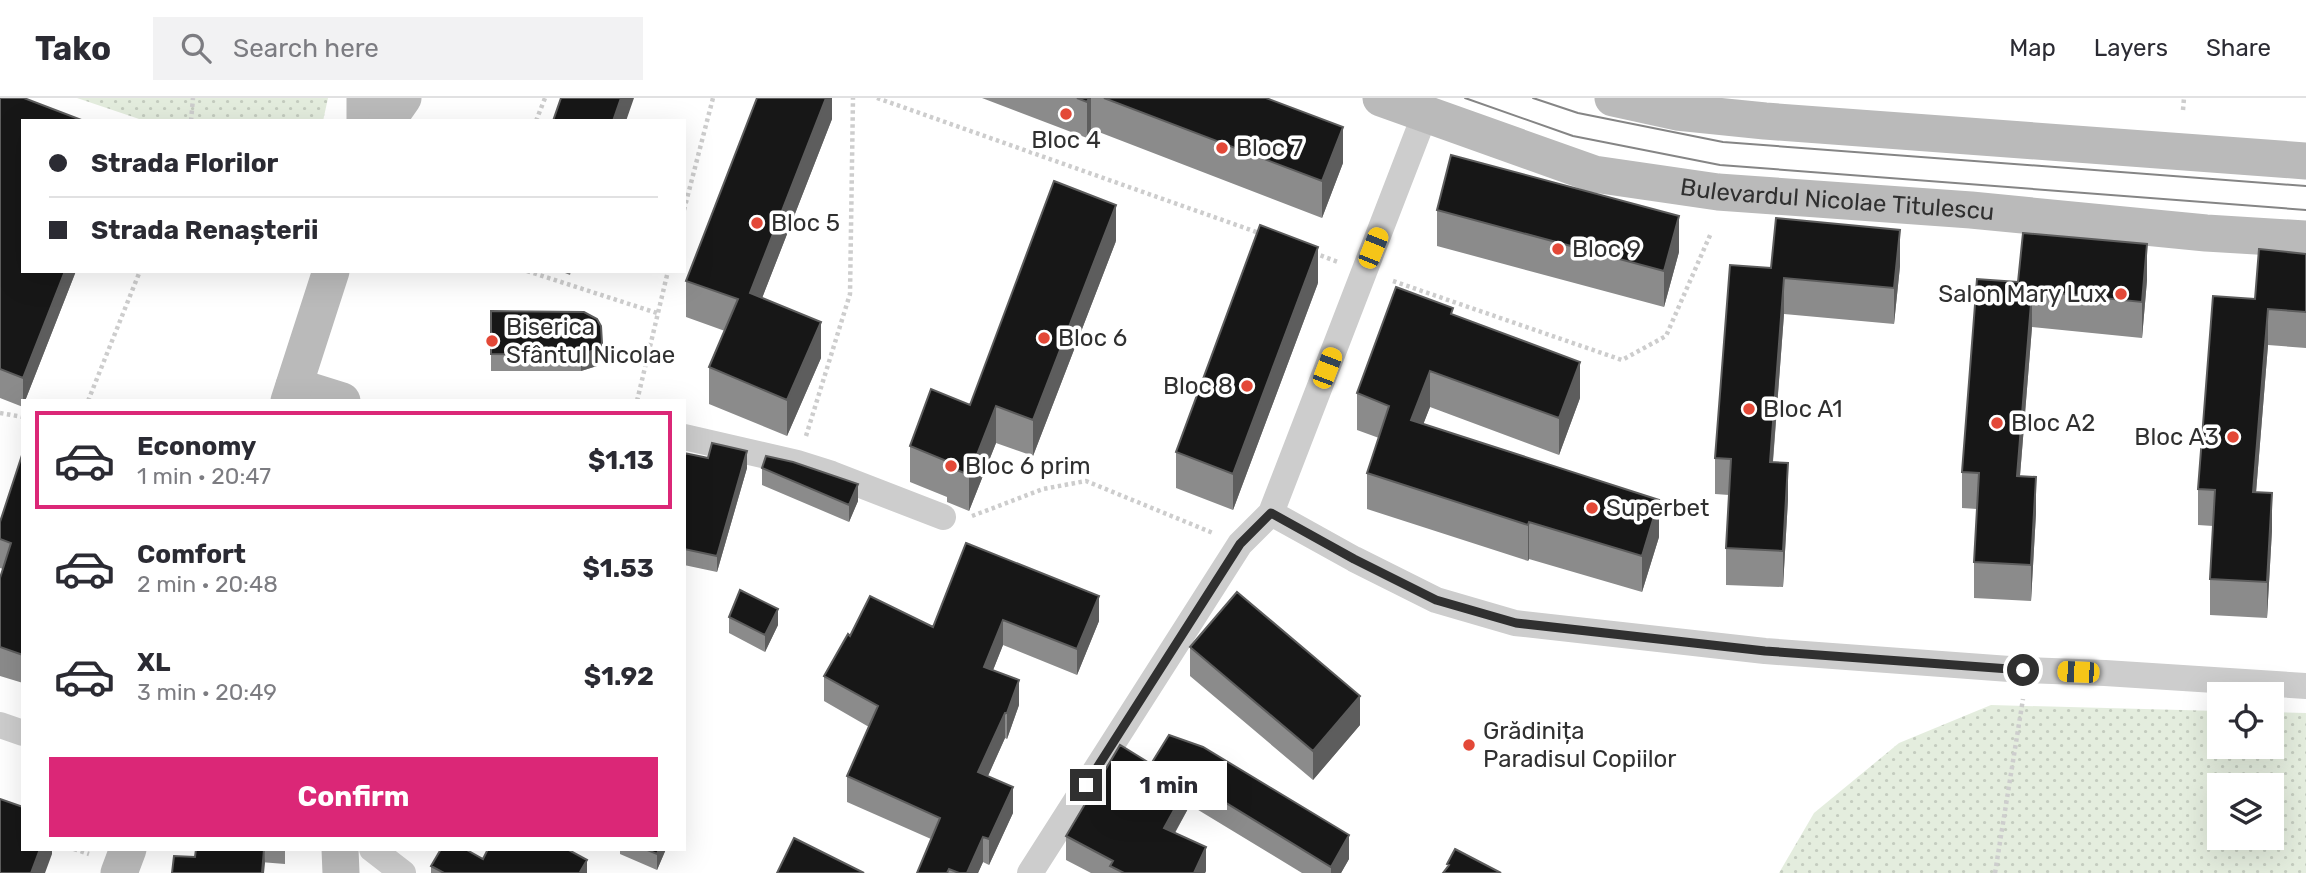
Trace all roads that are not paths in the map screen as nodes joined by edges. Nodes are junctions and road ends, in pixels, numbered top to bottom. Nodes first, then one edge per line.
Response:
1 (365, 98) edge
2 (388, 98) edge
3 (403, 98) edge
4 (1381, 98) edge
5 (1613, 98) edge
6 (1424, 114) junction
7 (365, 119) edge
8 (380, 119) edge
9 (388, 119) edge
10 (2306, 161) edge
11 (2306, 239) edge
12 (330, 273) edge
13 (291, 393) edge
14 (329, 399) edge
15 (686, 438) edge
16 (1271, 513) junction
17 (943, 517) road end
18 (2306, 686) edge
19 (0, 725) edge
20 (21, 732) edge
21 (127, 851) edge
22 (340, 851) edge
23 (375, 851) edge
24 (1032, 872) edge
25 (119, 873) edge
26 (341, 873) edge
27 (403, 873) edge

1 - 7 main road
2 - 8 main road
3 - 9 main road
4 - 6 main road, Bulevardul Nicolae Titulescu
5 - 10 main road
6 - 11 main road, Bulevardul Nicolae Titulescu
6 - 16 street
12 - 13 main road
13 - 14 main road
15 - 17 street
16 - 18 street
16 - 24 street
19 - 20 street
21 - 25 main road
22 - 26 main road
23 - 27 street

